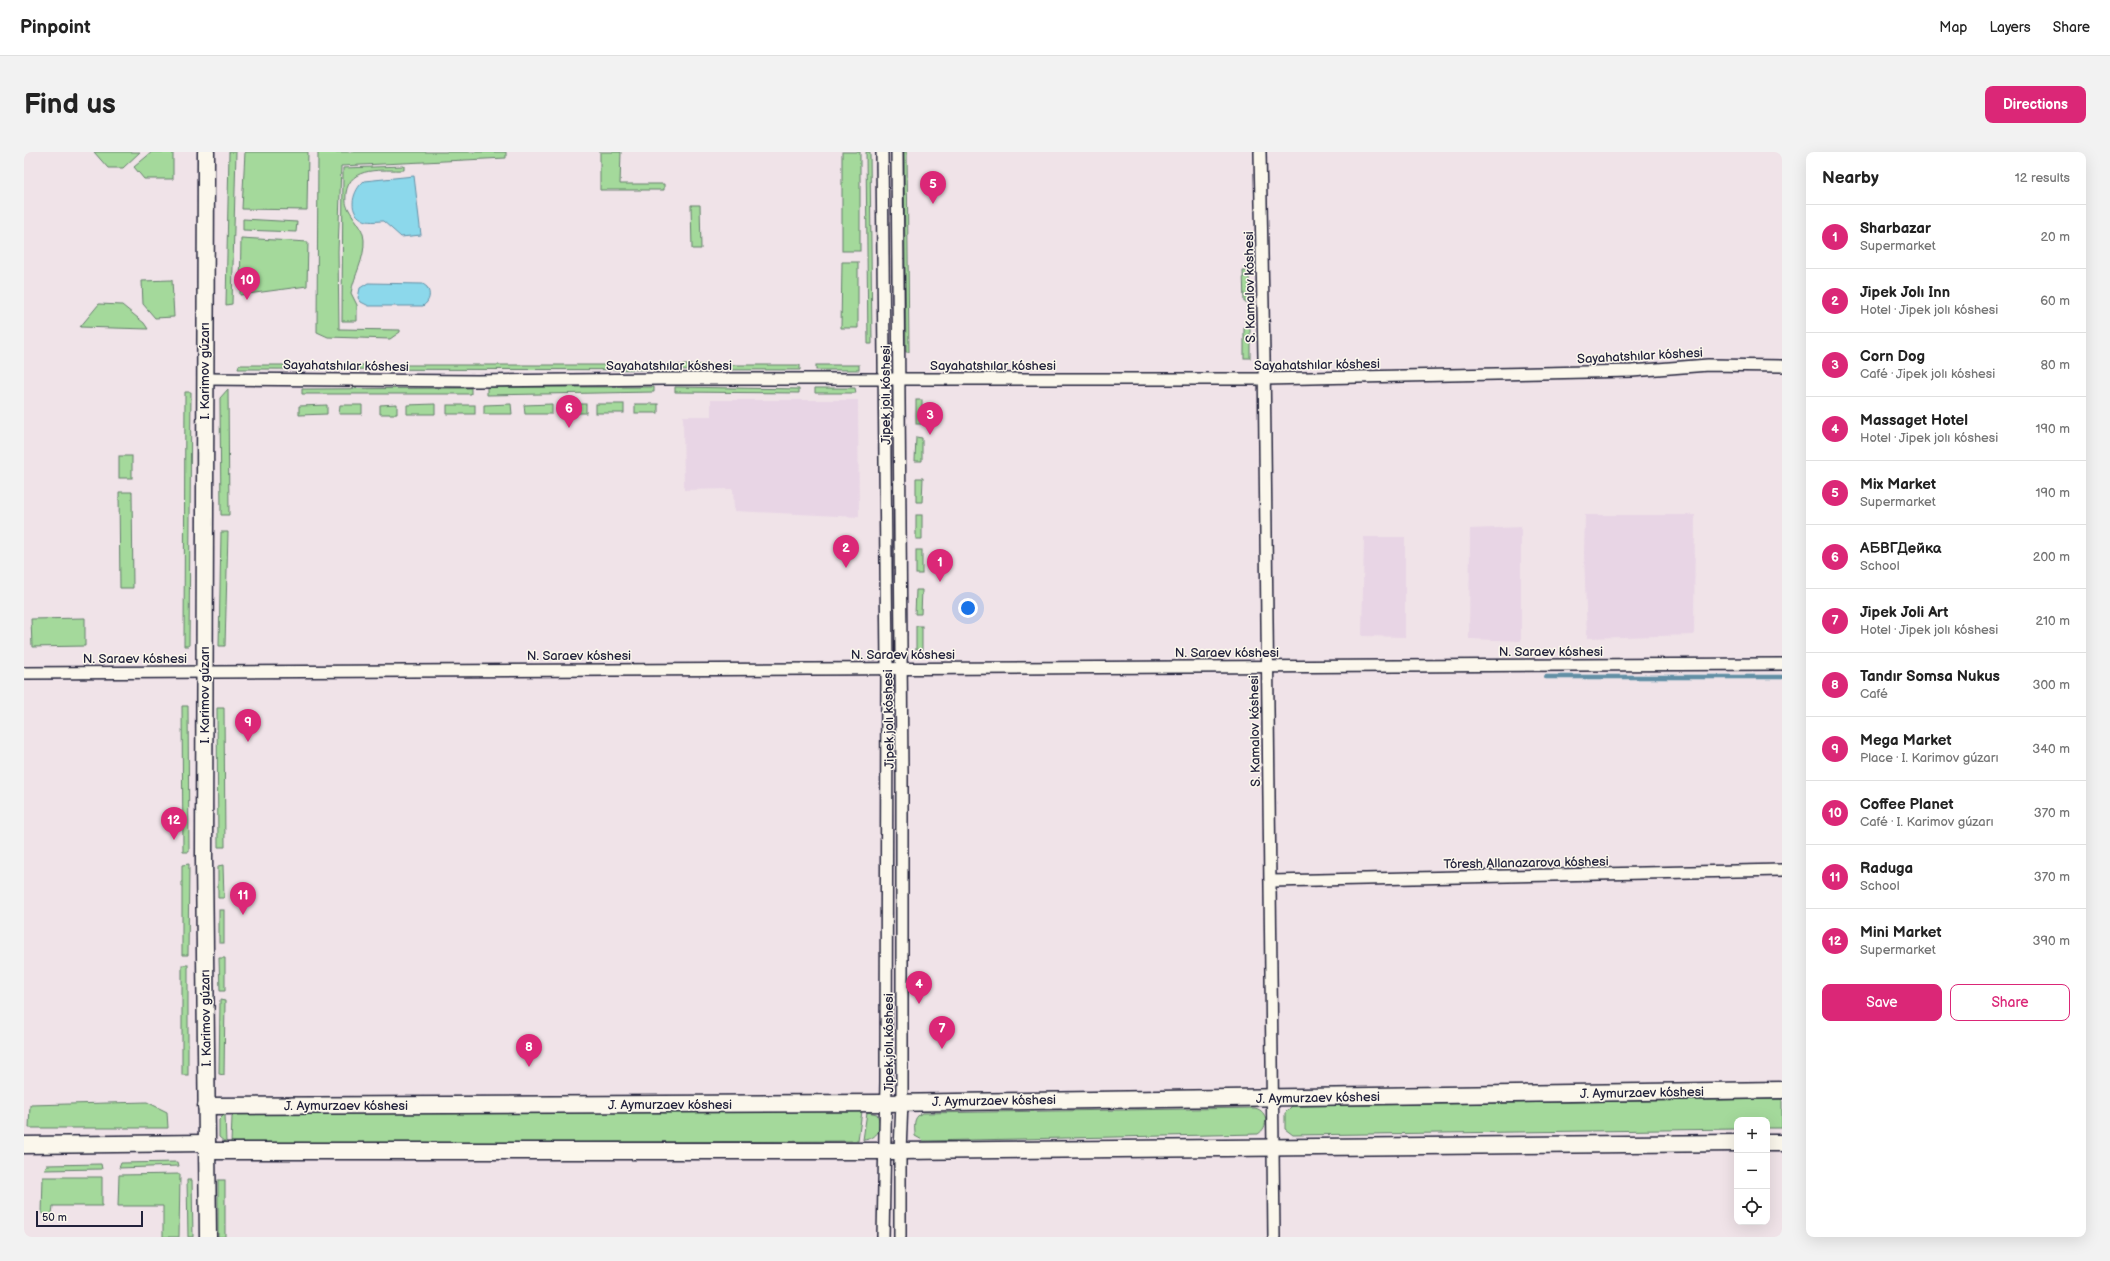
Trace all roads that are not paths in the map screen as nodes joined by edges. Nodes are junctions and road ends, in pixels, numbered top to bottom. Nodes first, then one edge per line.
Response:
1 (206, 152) edge
2 (882, 152) edge
3 (897, 152) edge
4 (1260, 152) edge
5 (1782, 366) edge
6 (204, 379) junction
7 (884, 379) junction
8 (899, 379) junction
9 (1264, 379) junction
10 (1782, 664) edge
11 (1267, 666) junction
12 (887, 667) junction
13 (901, 667) junction
14 (204, 672) junction
15 (24, 673) edge
16 (1782, 870) edge
17 (1271, 881) junction
18 (1782, 1090) edge
19 (1272, 1098) junction
20 (902, 1102) junction
21 (886, 1103) junction
22 (206, 1106) junction
23 (1734, 1143) edge
24 (1770, 1143) edge
25 (1782, 1143) edge
26 (24, 1145) edge
27 (206, 1147) junction
28 (1274, 1149) junction
29 (884, 1151) junction
30 (900, 1151) junction
31 (208, 1237) edge
32 (883, 1237) edge
33 (900, 1237) edge
34 (1274, 1237) edge

1 - 6 street, I. Karimov gúzarı
2 - 7 street, Jipek jolı kóshesi
3 - 8 street, Jipek jolı kóshesi
4 - 9 street, S. Kamalov kóshesi
5 - 9 street, Sayahatshılar kóshesi
6 - 7 street, Sayahatshılar kóshesi
6 - 14 street, I. Karimov gúzarı
7 - 8 street, Sayahatshılar kóshesi
7 - 12 street, Jipek jolı kóshesi
8 - 9 street, Sayahatshılar kóshesi
8 - 13 street, Jipek jolı kóshesi
9 - 11 street, S. Kamalov kóshesi
10 - 11 street, N. Saraev kóshesi
11 - 13 street, N. Saraev kóshesi
11 - 17 street, S. Kamalov kóshesi
12 - 13 street, N. Saraev kóshesi
12 - 14 street, N. Saraev kóshesi
12 - 21 street, Jipek jolı kóshesi
13 - 20 street, Jipek jolı kóshesi
14 - 15 street, N. Saraev kóshesi
14 - 22 street, I. Karimov gúzarı
16 - 17 street, Tóresh Allanazarova kóshesi
17 - 19 street, S. Kamalov kóshesi
18 - 19 street, J. Aymurzaev kóshesi
19 - 20 street, J. Aymurzaev kóshesi
19 - 28 street, S. Kamalov kóshesi
20 - 21 street, J. Aymurzaev kóshesi
20 - 30 street, Jipek jolı kóshesi
21 - 22 street, J. Aymurzaev kóshesi
21 - 29 street, Jipek jolı kóshesi
22 - 27 street, I. Karimov gúzarı
23 - 28 street
24 - 25 street
26 - 27 street
27 - 29 street
27 - 31 street, I. Karimov gúzarı
28 - 30 street
28 - 34 street, S. Kamalov kóshesi
29 - 30 street
29 - 32 street, Jipek jolı kóshesi
30 - 33 street, Jipek jolı kóshesi

